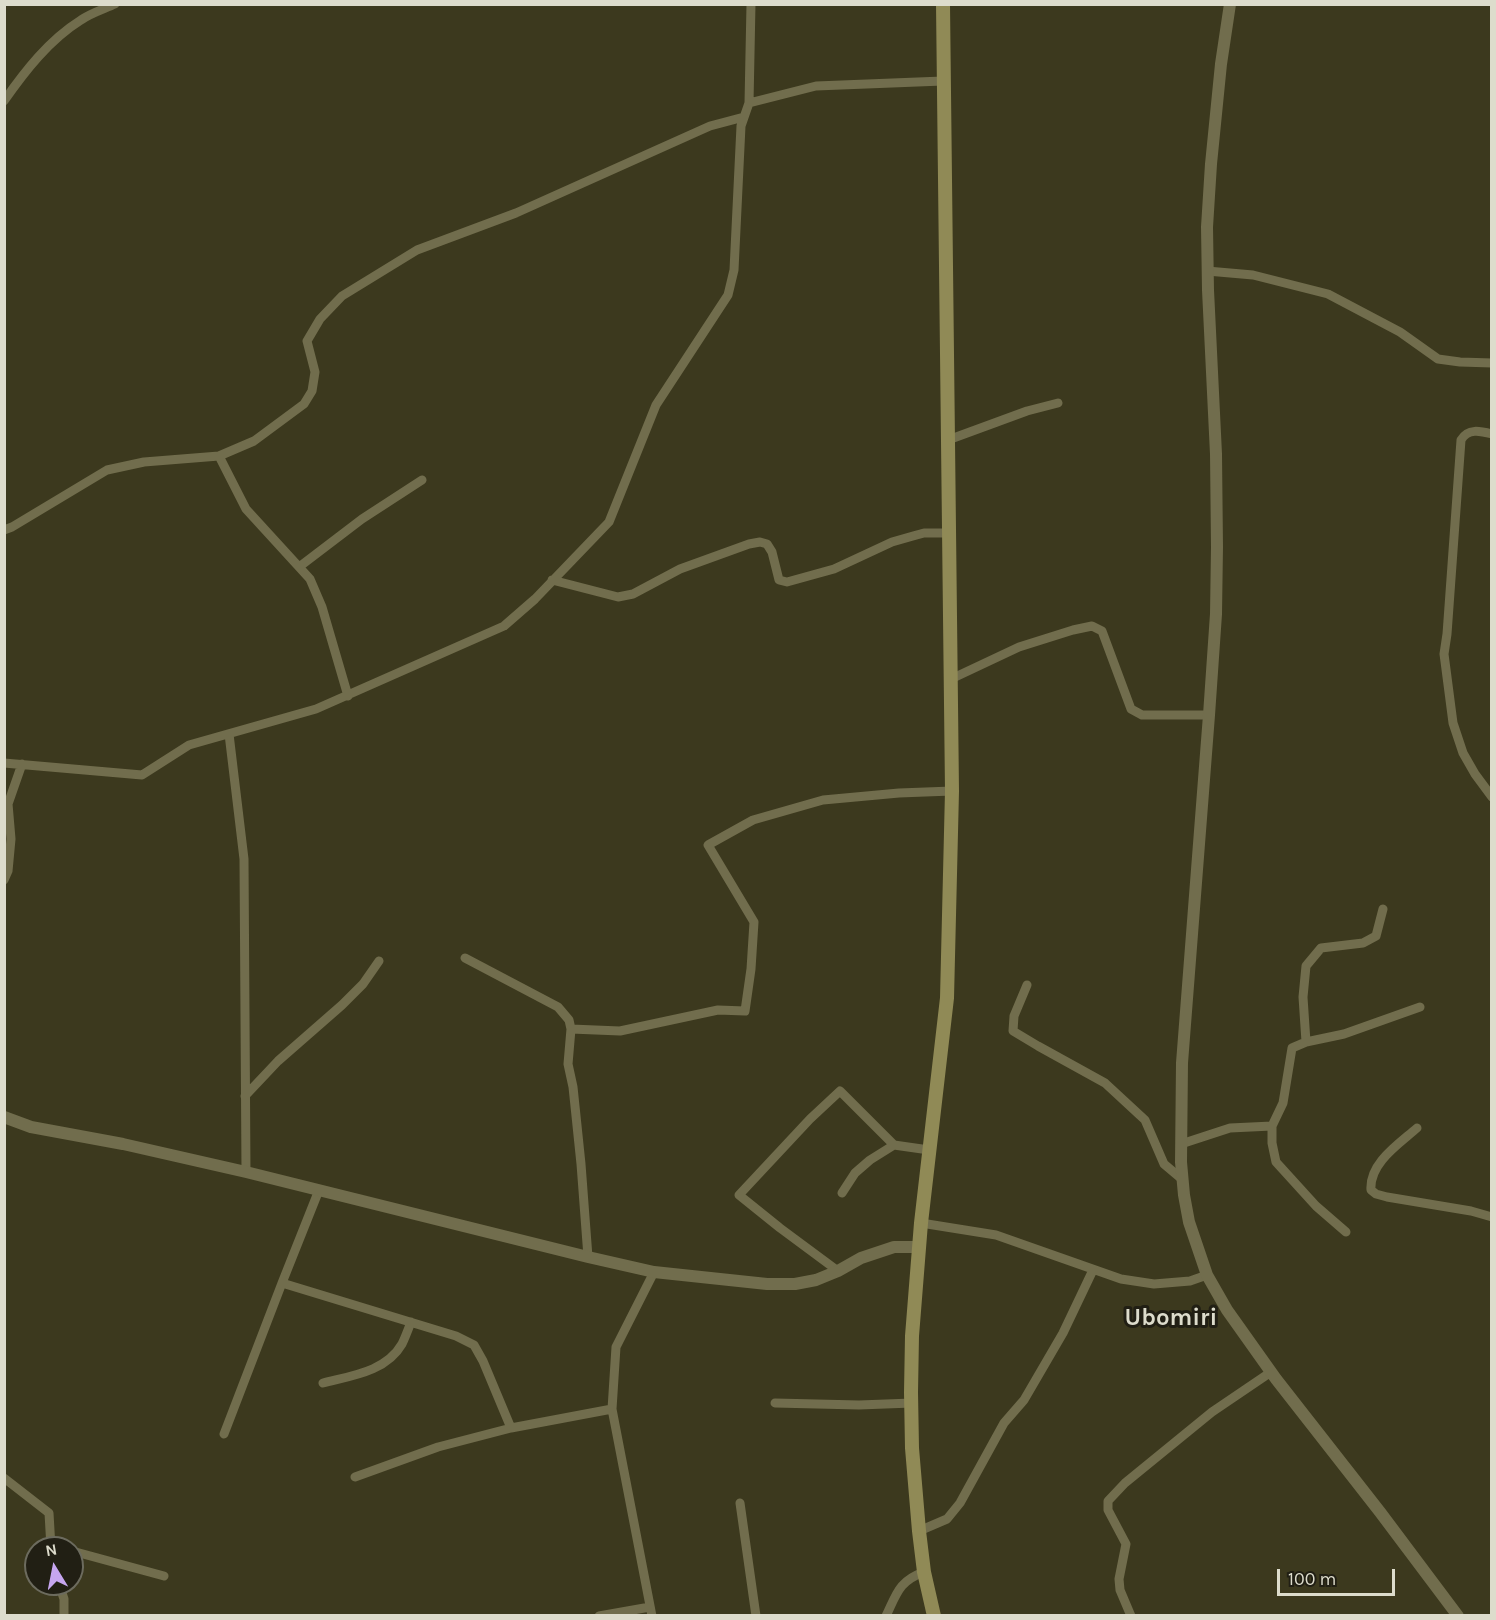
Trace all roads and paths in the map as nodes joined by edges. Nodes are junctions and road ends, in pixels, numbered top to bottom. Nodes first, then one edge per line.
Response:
1 (115, 4) edge
2 (752, 4) edge
3 (943, 4) edge
4 (1230, 4) edge
5 (943, 81) junction
6 (4, 101) edge
7 (749, 103) junction
8 (744, 117) junction
9 (1207, 271) junction
10 (1491, 363) edge
11 (1058, 403) dead end
12 (1491, 434) edge
13 (948, 440) junction
14 (219, 456) junction
15 (422, 480) dead end
16 (4, 530) edge
17 (949, 533) junction
18 (299, 567) junction
19 (552, 580) junction
20 (951, 680) junction
21 (348, 696) junction
22 (1209, 715) junction
23 (229, 734) junction
24 (4, 763) edge
25 (22, 764) junction
26 (952, 791) junction
27 (1491, 797) edge
28 (4, 880) edge
29 (1383, 909) dead end
30 (465, 958) dead end
31 (379, 961) dead end
32 (1028, 985) dead end
33 (1420, 1007) dead end
34 (571, 1029) junction
35 (1306, 1042) junction
36 (245, 1096) junction
37 (4, 1118) edge
38 (1272, 1125) junction
39 (1417, 1128) dead end
40 (1181, 1144) junction
41 (894, 1145) junction
42 (929, 1150) junction
43 (246, 1172) junction
44 (1183, 1180) junction
45 (320, 1190) junction
46 (842, 1193) dead end
47 (1491, 1217) edge
48 (921, 1223) junction
49 (1346, 1232) dead end
50 (919, 1247) junction
51 (588, 1257) junction
52 (838, 1270) junction
53 (1093, 1270) junction
54 (654, 1272) junction
55 (1207, 1275) junction
56 (282, 1283) junction
57 (411, 1322) junction
58 (1271, 1372) junction
59 (323, 1383) dead end
60 (775, 1403) dead end
61 (912, 1403) junction
62 (612, 1409) junction
63 (511, 1428) junction
64 (224, 1434) dead end
65 (355, 1477) dead end
66 (4, 1478) edge
67 (740, 1503) dead end
68 (919, 1530) junction
69 (50, 1536) edge
70 (84, 1554) edge
71 (924, 1572) junction
72 (164, 1576) dead end
73 (63, 1596) edge
74 (651, 1611) edge
75 (64, 1616) edge
76 (599, 1616) edge
77 (756, 1616) edge
78 (886, 1616) edge
79 (934, 1616) edge
80 (1131, 1616) edge
81 (1458, 1616) edge

1 - 6 street
2 - 7 street
3 - 5 main road
4 - 9 street
5 - 7 street
5 - 13 main road
7 - 8 street
8 - 14 street
8 - 19 street
9 - 10 street
9 - 22 street
11 - 13 street
12 - 27 street
13 - 17 main road
14 - 16 street
14 - 18 street
15 - 18 street
17 - 19 street
17 - 20 main road
18 - 21 street
19 - 21 street
20 - 22 street
20 - 26 main road
21 - 23 street
22 - 40 street
23 - 25 street
23 - 36 street
24 - 25 street
25 - 28 street
26 - 34 street
26 - 42 main road
29 - 35 street
30 - 34 street
31 - 36 street
32 - 44 street
33 - 35 street
34 - 51 street
35 - 38 street
36 - 43 street
37 - 43 street
38 - 40 street
38 - 49 street
39 - 47 street
40 - 44 street
41 - 42 street
41 - 46 street
41 - 52 street
42 - 48 main road
43 - 45 street
44 - 55 street
45 - 51 street
45 - 56 street
48 - 50 main road
48 - 53 street
50 - 52 street
50 - 61 main road
51 - 54 street
52 - 54 street
53 - 55 street
53 - 68 street
54 - 62 street
55 - 58 street
56 - 57 street
56 - 64 street
57 - 59 street
57 - 63 street
58 - 80 street
58 - 81 street
60 - 61 street
61 - 68 main road
62 - 63 street
62 - 74 street
63 - 65 street
66 - 69 street
67 - 77 street
68 - 71 main road
70 - 72 street
71 - 78 street
71 - 79 main road
73 - 75 street
74 - 76 street

